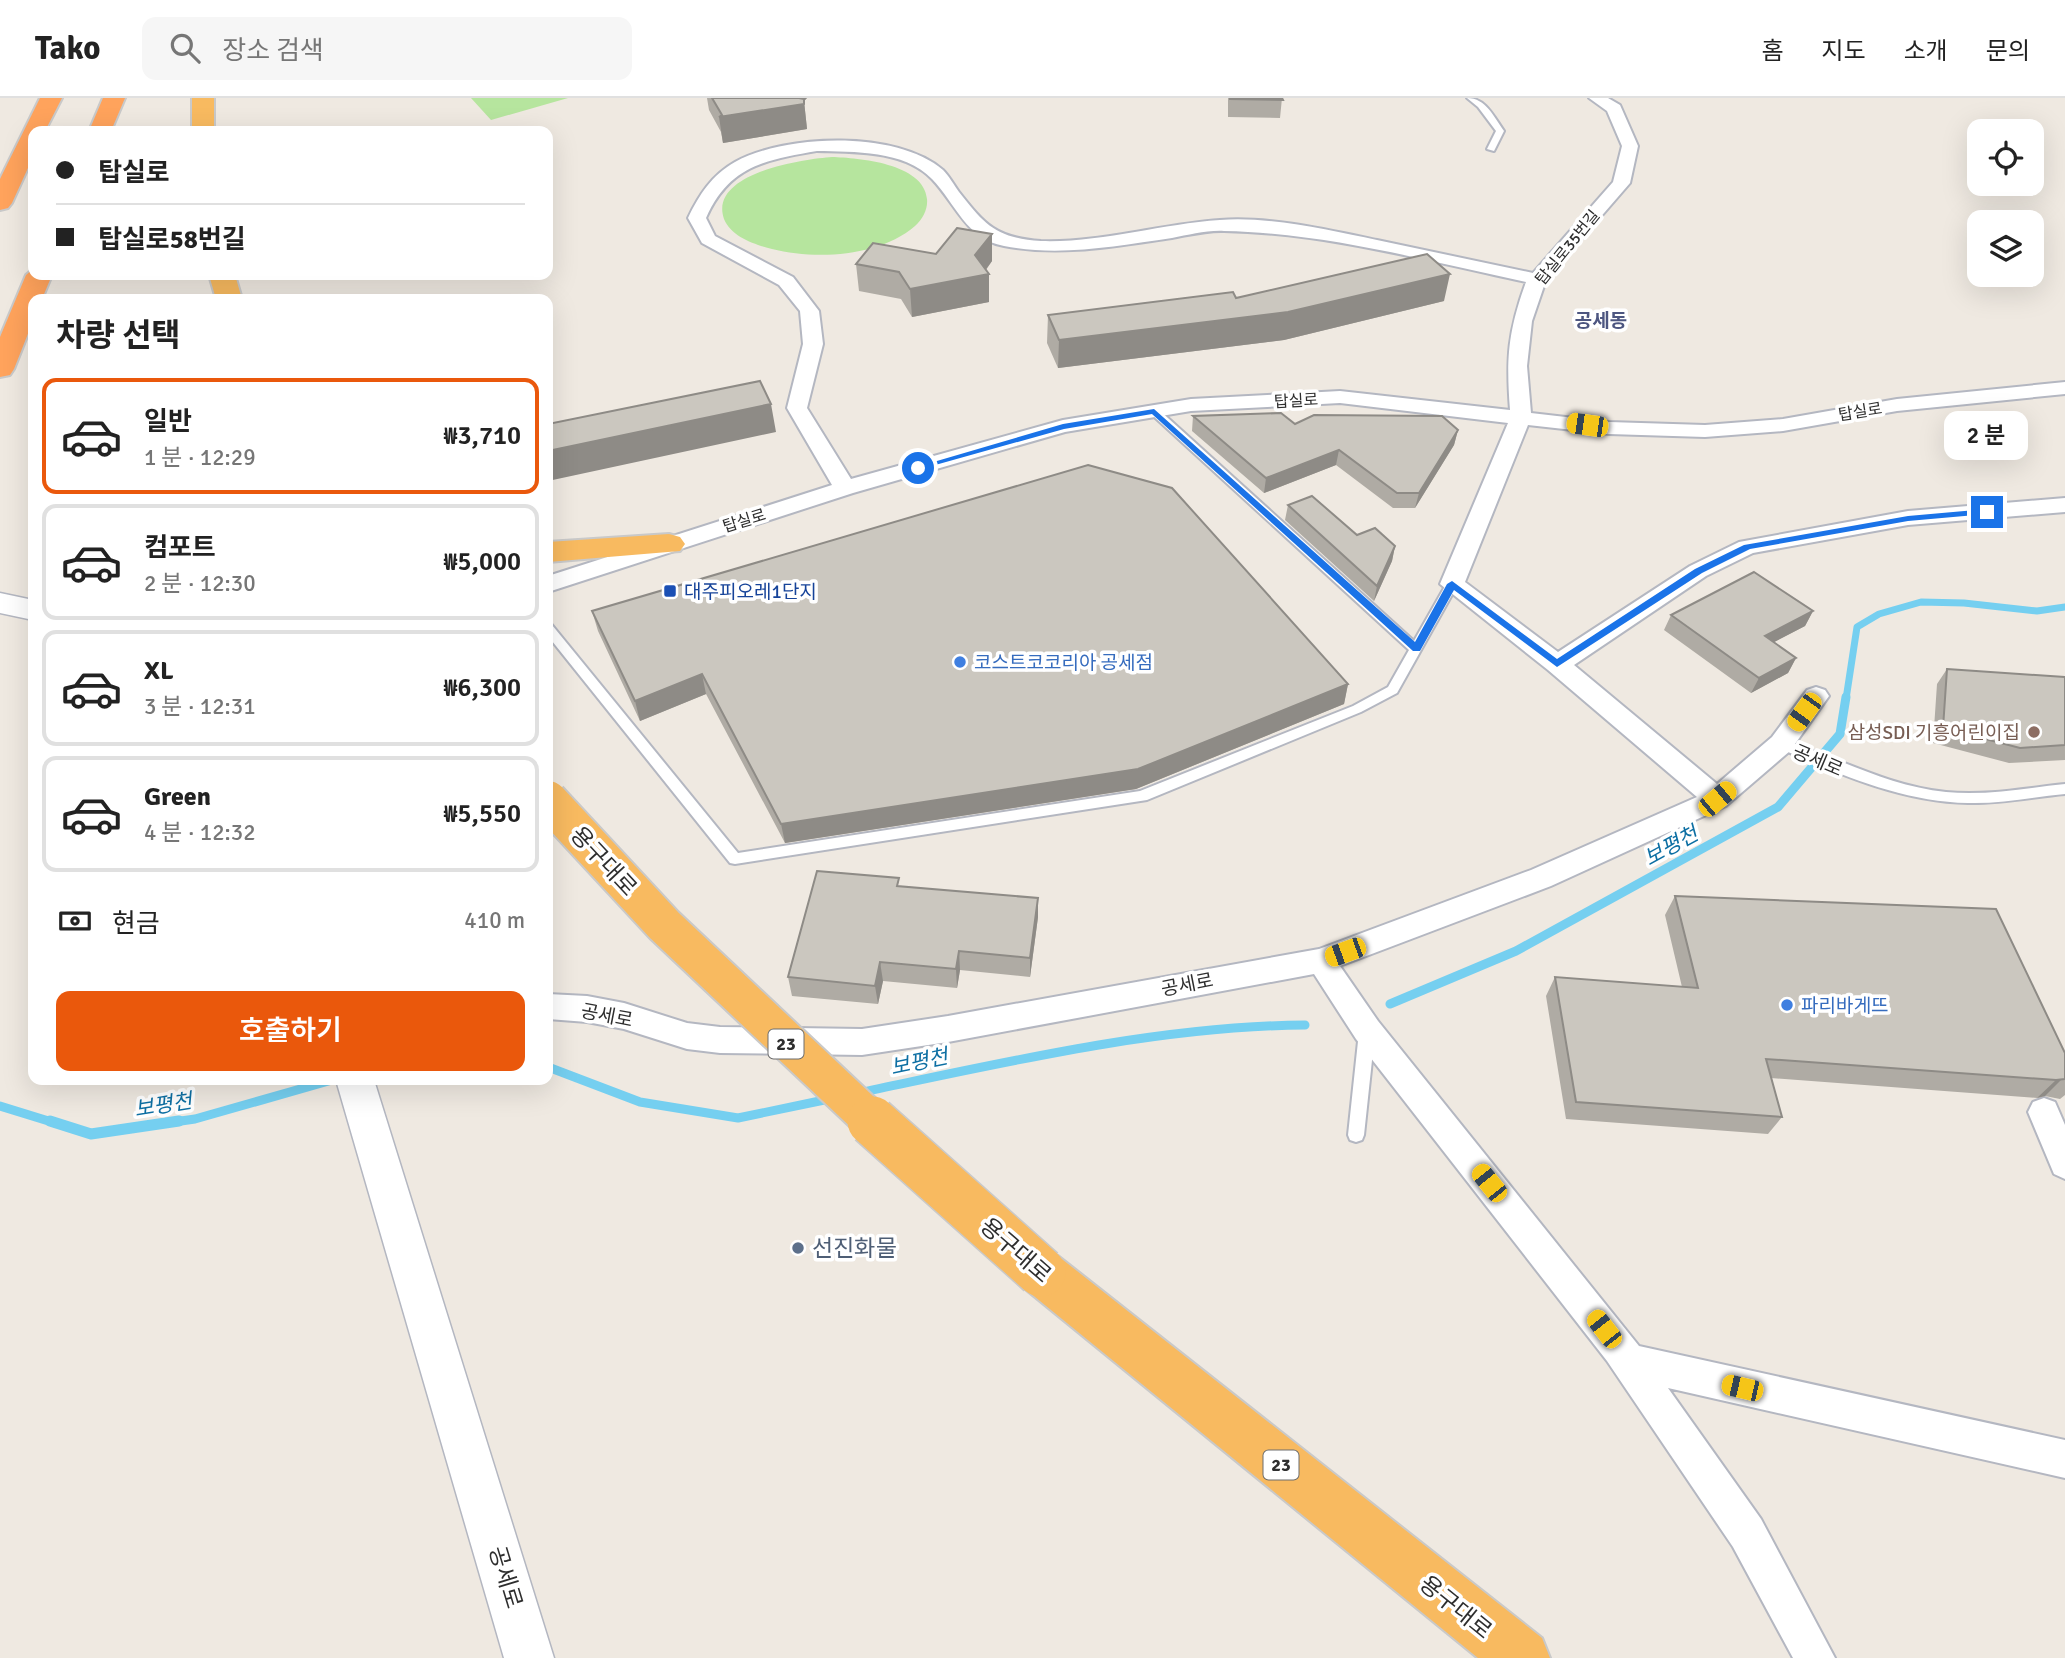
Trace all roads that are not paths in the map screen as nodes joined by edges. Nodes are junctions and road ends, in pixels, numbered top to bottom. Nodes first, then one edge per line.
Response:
1 (51, 98) edge
2 (114, 98) edge
3 (203, 98) edge
4 (1471, 98) edge
5 (1597, 98) edge
6 (37, 126) edge
7 (102, 126) edge
8 (203, 126) edge
9 (28, 145) edge
10 (1492, 149) dead end
11 (0, 203) edge
12 (1537, 279) junction
13 (28, 302) edge
14 (0, 369) edge
15 (2065, 388) edge
16 (1154, 411) junction
17 (1521, 416) junction
18 (845, 488) junction
19 (2065, 505) edge
20 (669, 544) junction
21 (553, 552) edge
22 (553, 582) edge
23 (1452, 584) junction
24 (0, 603) edge
25 (28, 609) edge
26 (553, 634) edge
27 (1416, 649) junction
28 (1557, 664) junction
29 (1816, 696) dead end
30 (1781, 744) junction
31 (2065, 789) edge
32 (1717, 799) junction
33 (553, 806) edge
34 (1321, 961) junction
35 (553, 1007) edge
36 (1367, 1030) junction
37 (358, 1087) edge
38 (2044, 1112) dead end
39 (1356, 1135) dead end
40 (2065, 1164) edge
41 (1628, 1361) junction
42 (2065, 1459) edge
43 (529, 1658) edge
44 (1522, 1658) edge
45 (1815, 1658) edge

1 - 6 highway
2 - 7 highway
3 - 8 highway
4 - 10 lane
5 - 12 street, 탑실로35번길
9 - 11 highway
12 - 17 street, 탑실로35번길
12 - 18 street
13 - 14 highway
15 - 17 street, 탑실로
16 - 17 street, 탑실로
16 - 18 street, 탑실로
16 - 27 lane
17 - 23 street
18 - 20 street, 탑실로
19 - 28 street
20 - 21 highway
20 - 22 street, 탑실로
23 - 27 lane
23 - 28 street
24 - 25 street
26 - 27 lane
28 - 32 street
29 - 30 street, 공세로
30 - 31 lane, 공세로
30 - 32 street, 공세로
32 - 34 street, 공세로
33 - 44 highway, 용구대로 / 23, bridge
34 - 35 street, 공세로
34 - 36 street
36 - 39 lane
36 - 41 street
37 - 43 street, 공세로
38 - 40 street
41 - 42 street
41 - 45 street

